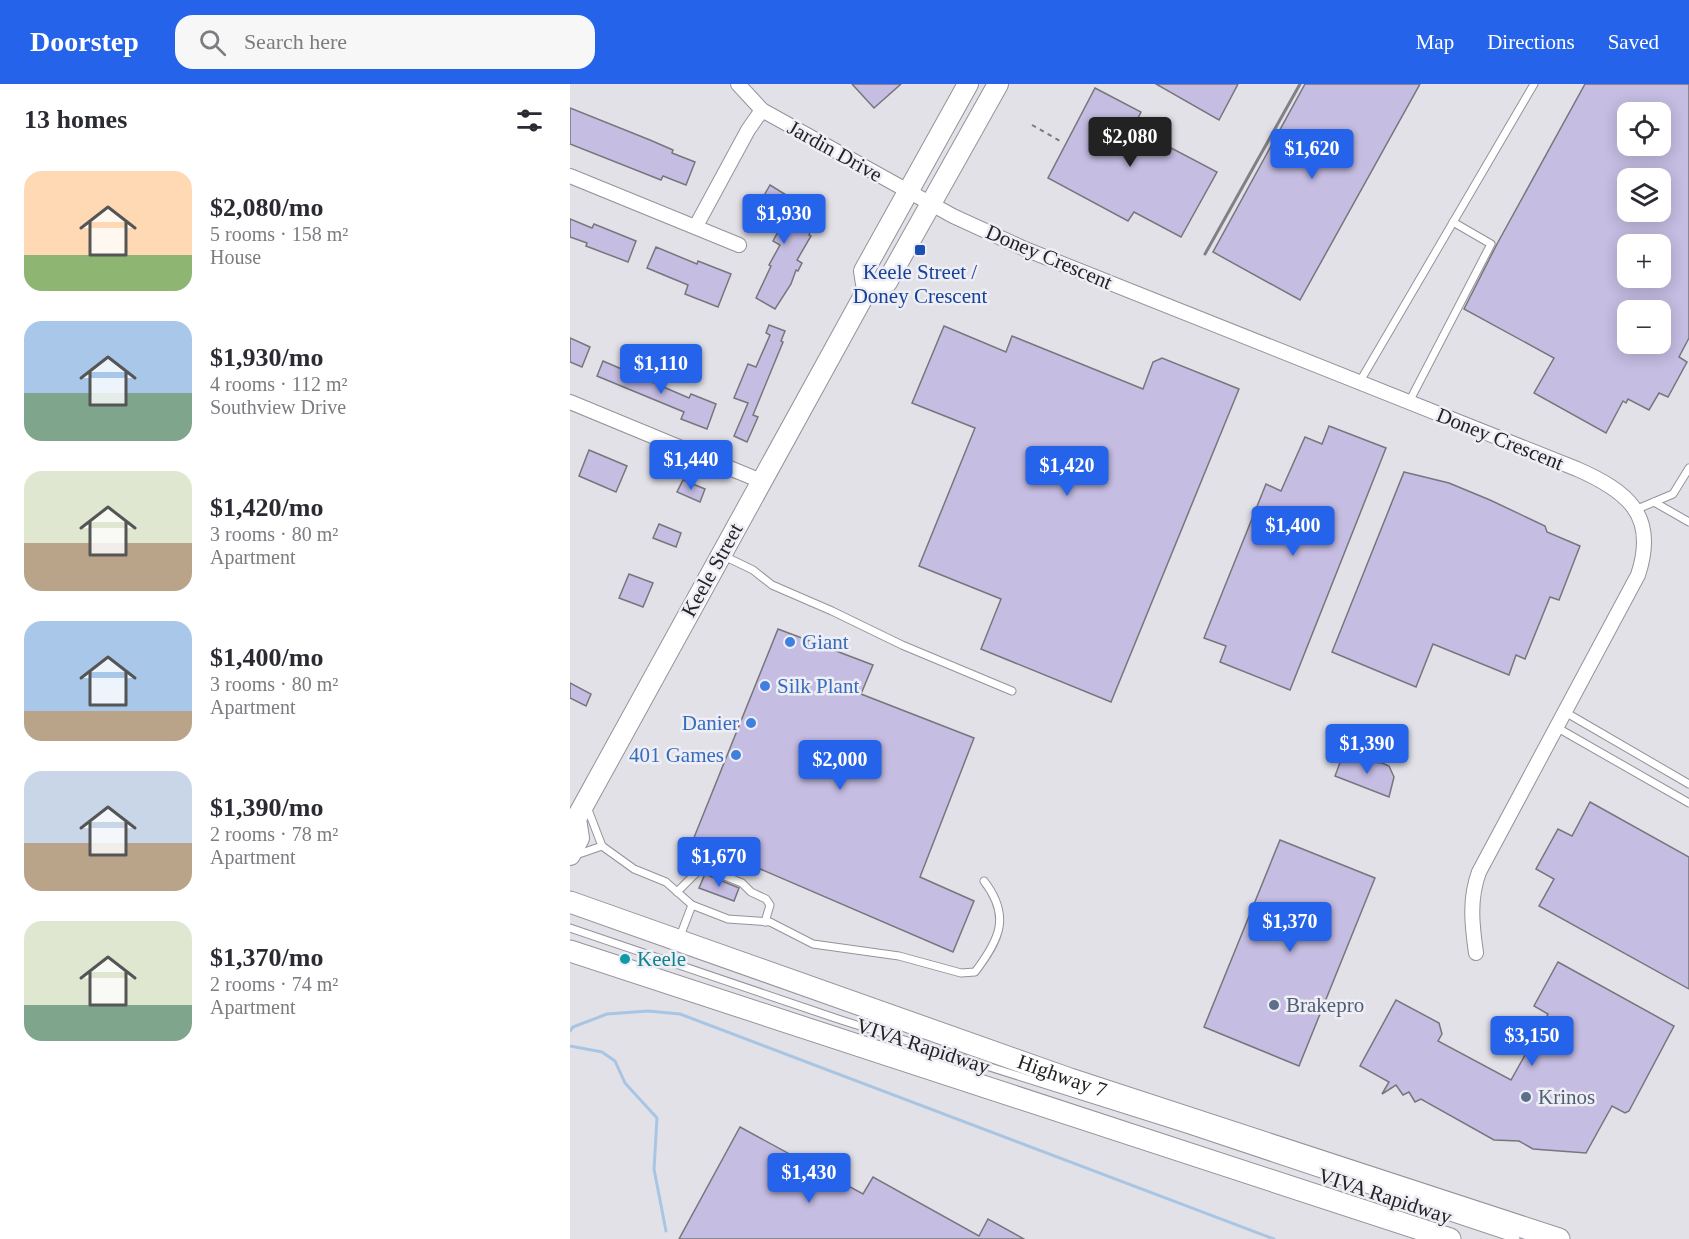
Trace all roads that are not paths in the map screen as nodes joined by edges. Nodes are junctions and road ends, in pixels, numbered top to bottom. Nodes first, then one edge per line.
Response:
1 (738, 84) edge
2 (968, 84) edge
3 (998, 84) edge
4 (1534, 84) edge
5 (762, 110) junction
6 (570, 176) edge
7 (908, 191) junction
8 (931, 204) junction
9 (1453, 222) junction
10 (696, 226) junction
11 (739, 245) dead end
12 (867, 290) junction
13 (1359, 383) junction
14 (570, 402) edge
15 (1409, 402) junction
16 (1689, 468) edge
17 (761, 481) junction
18 (1654, 502) junction
19 (1635, 510) junction
20 (1689, 522) edge
21 (720, 555) junction
22 (1012, 691) dead end
23 (1565, 712) junction
24 (1556, 727) junction
25 (1689, 784) edge
26 (586, 801) junction
27 (1689, 803) edge
28 (573, 820) edge
29 (602, 846) junction
30 (570, 856) edge
31 (984, 881) dead end
32 (677, 892) junction
33 (570, 902) edge
34 (692, 905) junction
35 (765, 921) junction
36 (570, 928) edge
37 (678, 941) junction
38 (570, 951) edge
39 (1476, 953) dead end
40 (1524, 1235) edge
41 (1450, 1239) edge
42 (1559, 1239) edge

1 - 5 street, Jardin Drive
2 - 7 main road, Keele Street
3 - 8 main road, Keele Street
4 - 9 lane
5 - 7 street, Jardin Drive
5 - 10 street
6 - 10 street
7 - 8 street, Doney Crescent
7 - 12 main road, Keele Street
8 - 12 main road, Keele Street
8 - 13 street, Doney Crescent
9 - 13 lane
9 - 15 lane
10 - 11 street
12 - 17 main road, Keele Street
13 - 15 street, Doney Crescent
14 - 17 street
15 - 19 street, Doney Crescent
16 - 18 lane
17 - 21 main road, Keele Street
18 - 19 lane
18 - 20 lane
19 - 23 street, Doney Crescent
21 - 22 lane
21 - 26 main road, Keele Street
23 - 24 street, Doney Crescent
23 - 25 lane
24 - 27 lane
24 - 39 street, Doney Crescent
26 - 28 main road, Keele Street
26 - 29 lane
28 - 30 main road, Keele Street
29 - 30 lane
29 - 32 lane
31 - 35 lane
32 - 34 lane
32 - 35 lane
33 - 37 main road, Highway 7
34 - 35 lane
34 - 37 lane
36 - 40 lane, VIVA Rapidway
37 - 40 main road, Highway 7
38 - 41 main road, Highway 7
40 - 42 main road, Highway 7

